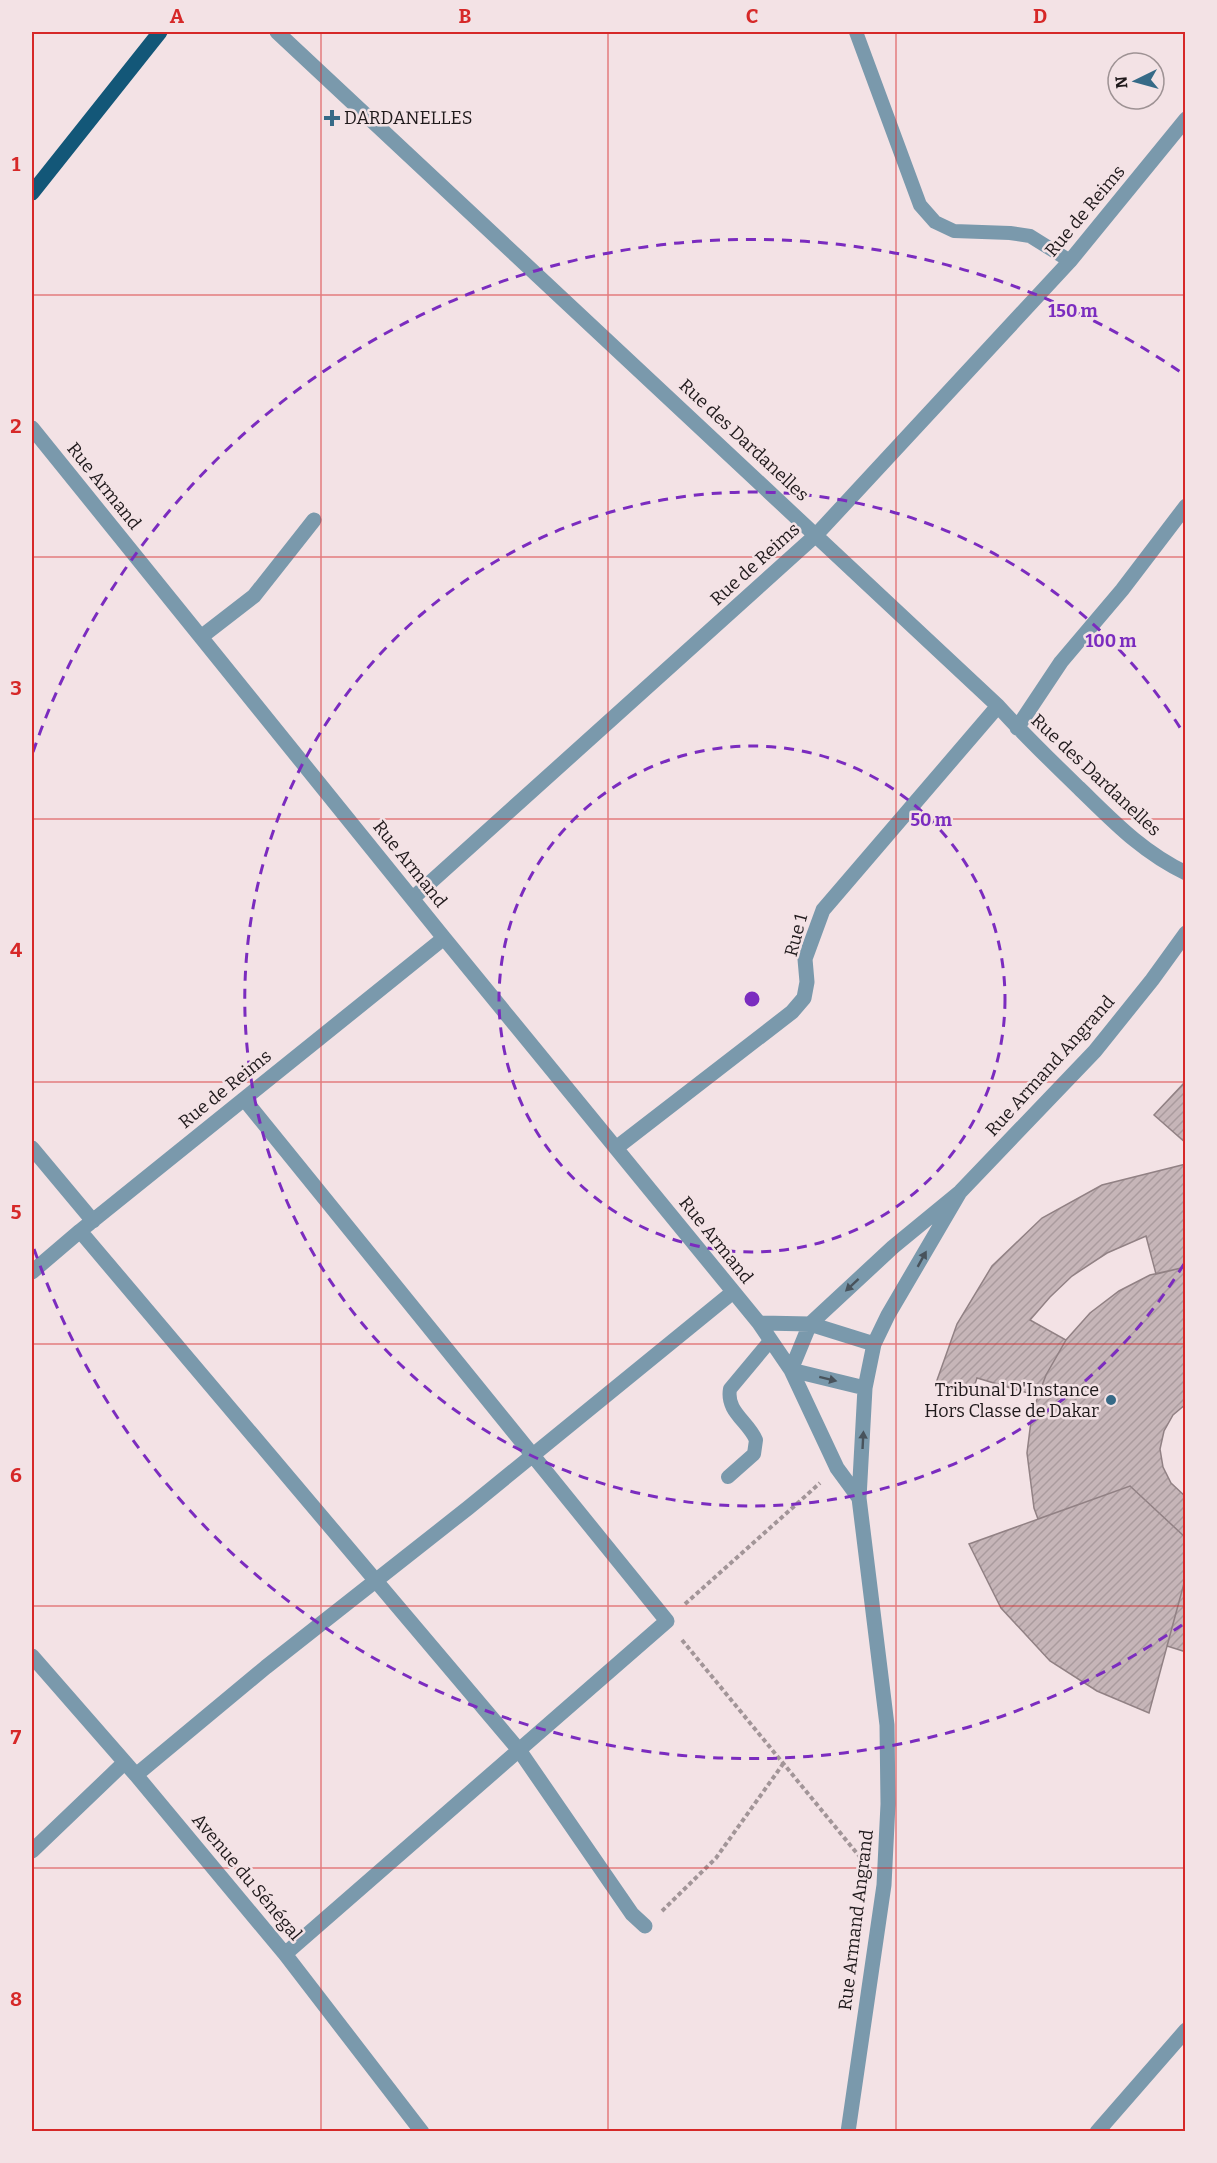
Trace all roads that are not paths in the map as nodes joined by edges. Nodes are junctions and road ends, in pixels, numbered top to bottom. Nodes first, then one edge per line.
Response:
1 (160, 32) edge
2 (277, 32) edge
3 (856, 32) edge
4 (1185, 119) edge
5 (32, 193) edge
6 (1070, 261) junction
7 (32, 428) edge
8 (1185, 506) edge
9 (314, 520) dead end
10 (816, 534) junction
11 (201, 637) junction
12 (998, 706) junction
13 (1017, 728) junction
14 (1185, 873) edge
15 (413, 898) junction
16 (1185, 933) edge
17 (444, 938) junction
18 (244, 1099) junction
19 (32, 1148) edge
20 (616, 1148) junction
21 (960, 1192) junction
22 (93, 1221) junction
23 (80, 1231) junction
24 (32, 1272) edge
25 (733, 1292) junction
26 (759, 1323) junction
27 (810, 1324) junction
28 (770, 1341) junction
29 (874, 1344) junction
30 (791, 1370) junction
31 (865, 1388) junction
32 (532, 1454) junction
33 (728, 1476) dead end
34 (859, 1498) junction
35 (374, 1580) junction
36 (32, 1656) edge
37 (519, 1750) junction
38 (124, 1763) junction
39 (136, 1775) junction
40 (32, 1851) edge
41 (645, 1926) road end
42 (285, 1954) junction
43 (1185, 2030) edge
44 (422, 2132) edge
45 (848, 2132) edge
46 (1097, 2132) edge

1 - 5 main road
2 - 10 street, Rue des Dardanelles
3 - 6 lane
4 - 6 street, Rue de Reims
6 - 10 street, Rue de Reims
7 - 11 street, Rue Armand
8 - 13 street
9 - 11 street
10 - 12 street, Rue des Dardanelles
10 - 15 street, Rue de Reims
11 - 15 street, Rue Armand
12 - 13 street, Rue des Dardanelles
12 - 20 street, Rue 1
13 - 14 street, Rue des Dardanelles
15 - 17 street, Rue Armand
16 - 21 street, Rue Armand Angrand
17 - 18 street, Rue de Reims
17 - 20 street, Rue Armand
18 - 22 street, Rue de Reims
18 - 32 street
19 - 22 street
20 - 25 street, Rue Armand
21 -> 27 street, Rue Armand Angrand
29 -> 21 street, Rue Armand Angrand
22 - 23 street, Rue de Reims
23 - 24 street, Rue de Reims
23 - 35 street
25 - 26 street, Rue Armand
25 - 32 street
26 - 27 street
26 - 28 street, Rue Armand
27 - 29 street
27 - 30 street, Rue Armand Angrand
28 - 30 street, Rue Armand
28 - 33 lane
29 - 31 street, Rue Armand Angrand
30 -> 31 street
30 - 34 street, Rue Armand Angrand
34 -> 31 street, Rue Armand Angrand
32 - 35 street
32 - 37 street
34 - 45 street, Rue Armand Angrand
35 - 37 street
35 - 39 street
36 - 38 street, Avenue du Sénégal
37 - 41 street
37 - 42 street
38 - 39 street, Avenue du Sénégal
38 - 40 street
39 - 42 street, Avenue du Sénégal
42 - 44 street, Avenue du Sénégal
43 - 46 street

